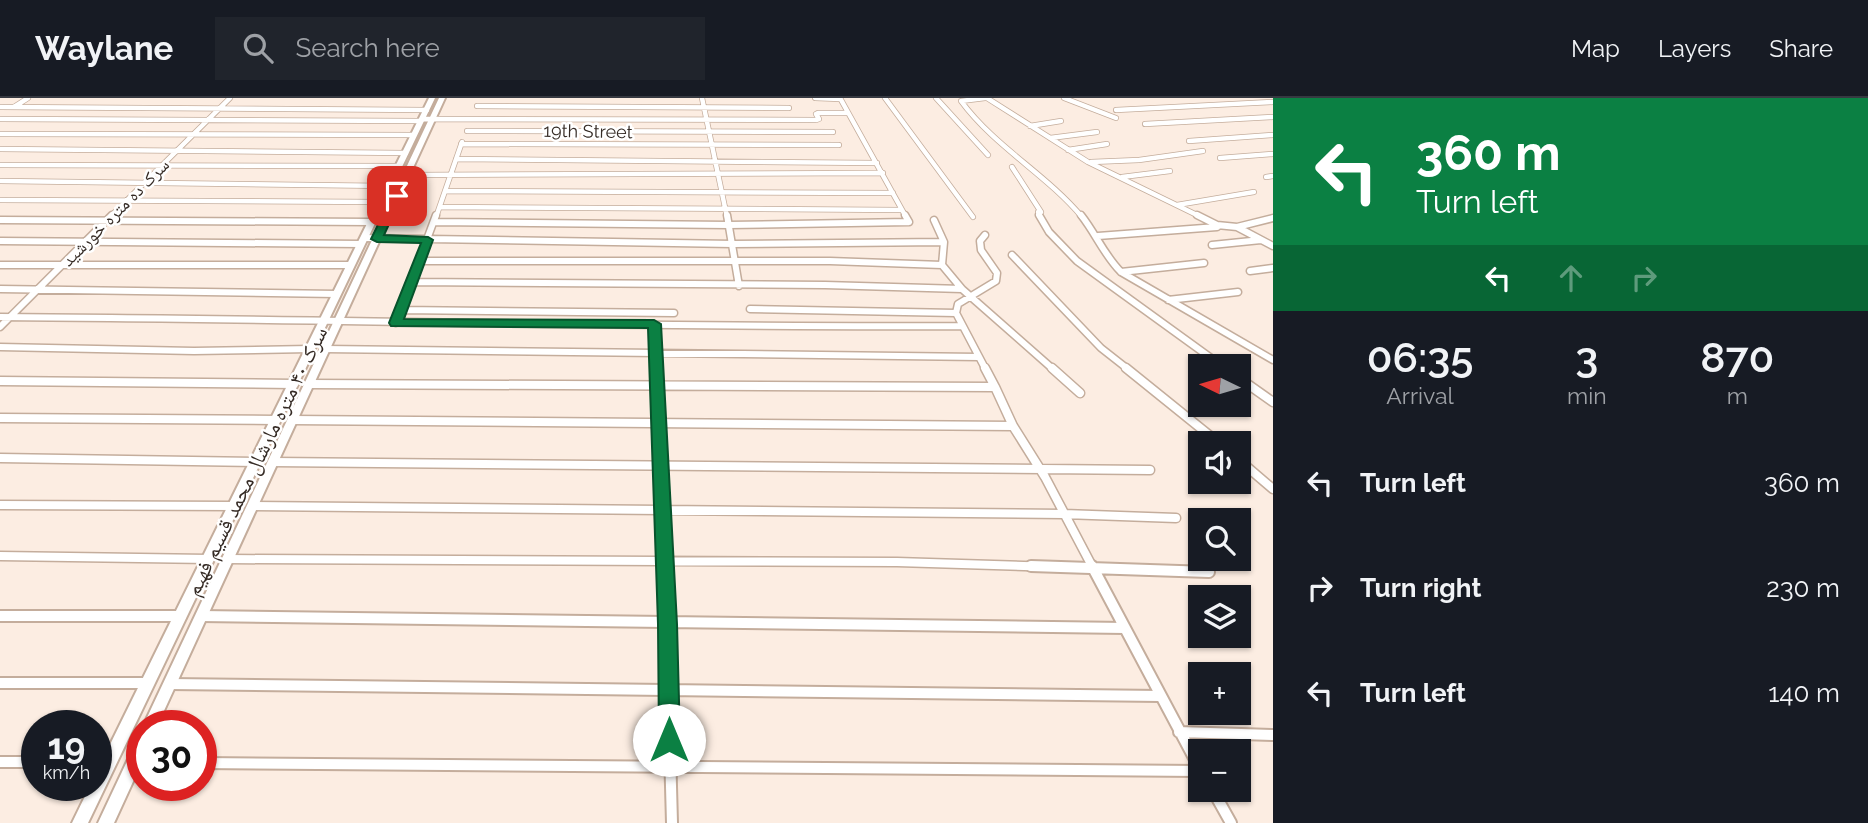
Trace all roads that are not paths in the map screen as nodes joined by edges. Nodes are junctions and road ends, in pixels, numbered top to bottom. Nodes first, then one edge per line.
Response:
1 (27, 98) edge
2 (230, 98) edge
3 (432, 98) edge
4 (442, 98) edge
5 (481, 98) edge
6 (702, 98) edge
7 (815, 98) edge
8 (840, 98) edge
9 (885, 98) edge
10 (986, 98) edge
11 (1064, 98) edge
12 (938, 100) edge
13 (961, 101) junction
14 (1273, 102) edge
15 (477, 106) junction
16 (0, 107) edge
17 (15, 107) junction
18 (220, 108) junction
19 (704, 108) junction
20 (789, 108) dead end
21 (1116, 110) dead end
22 (848, 113) junction
23 (426, 117) junction
24 (1273, 117) edge
25 (0, 118) edge
26 (471, 118) junction
27 (1116, 118) dead end
28 (708, 119) junction
29 (205, 121) junction
30 (1061, 121) dead end
31 (1145, 124) dead end
32 (1030, 126) junction
33 (467, 131) junction
34 (710, 132) junction
35 (833, 132) dead end
36 (1097, 132) dead end
37 (0, 134) edge
38 (192, 134) junction
39 (414, 135) junction
40 (1273, 135) edge
41 (1050, 138) junction
42 (1189, 141) dead end
43 (1107, 144) dead end
44 (461, 145) junction
45 (712, 145) junction
46 (839, 145) dead end
47 (0, 149) edge
48 (176, 150) junction
49 (1068, 150) junction
50 (1203, 151) dead end
51 (406, 153) junction
52 (1273, 154) edge
53 (988, 155) dead end
54 (1220, 158) dead end
55 (456, 159) junction
56 (716, 162) junction
57 (1088, 162) junction
58 (877, 163) junction
59 (0, 165) edge
60 (160, 166) junction
61 (1012, 167) dead end
62 (403, 170) junction
63 (1170, 171) dead end
64 (883, 173) junction
65 (451, 174) junction
66 (719, 175) junction
67 (1122, 177) junction
68 (0, 181) edge
69 (144, 183) junction
70 (389, 186) junction
71 (445, 191) junction
72 (722, 191) junction
73 (1254, 192) dead end
74 (893, 193) junction
75 (0, 200) edge
76 (125, 201) junction
77 (382, 202) junction
78 (1177, 205) junction
79 (440, 206) junction
80 (725, 208) junction
81 (902, 210) junction
82 (973, 217) dead end
83 (1273, 218) edge
84 (0, 219) edge
85 (106, 220) junction
86 (934, 220) dead end
87 (372, 222) junction
88 (434, 222) junction
89 (729, 225) junction
90 (1221, 227) junction
91 (1237, 227) junction
92 (985, 235) dead end
93 (1098, 236) junction
94 (377, 239) junction
95 (428, 240) junction
96 (1262, 240) junction
97 (0, 241) edge
98 (87, 241) junction
99 (363, 241) junction
100 (944, 242) junction
101 (733, 244) junction
102 (1212, 245) dead end
103 (1273, 246) edge
104 (1012, 255) dead end
105 (421, 261) junction
106 (735, 263) junction
107 (1204, 263) dead end
108 (63, 264) junction
109 (0, 265) edge
110 (351, 265) junction
111 (942, 265) junction
112 (1273, 268) edge
113 (1250, 271) dead end
114 (1121, 272) junction
115 (413, 282) junction
116 (739, 286) junction
117 (0, 289) edge
118 (38, 289) junction
119 (962, 289) junction
120 (1238, 292) dead end
121 (337, 294) junction
122 (971, 295) junction
123 (1168, 300) junction
124 (750, 309) dead end
125 (401, 310) junction
126 (674, 313) dead end
127 (956, 313) junction
128 (0, 317) edge
129 (10, 317) junction
130 (325, 319) junction
131 (339, 320) junction
132 (396, 323) junction
133 (654, 324) junction
134 (962, 326) junction
135 (0, 327) edge
136 (0, 347) edge
137 (310, 349) junction
138 (325, 349) junction
139 (1205, 354) edge
140 (654, 355) junction
141 (979, 357) junction
142 (1273, 360) edge
143 (0, 381) edge
144 (293, 384) junction
145 (309, 384) junction
146 (656, 385) junction
147 (1251, 386) edge
148 (995, 387) junction
149 (1080, 393) dead end
150 (1273, 402) edge
151 (0, 418) edge
152 (276, 420) junction
153 (292, 420) junction
154 (658, 424) junction
155 (1013, 426) junction
156 (1204, 431) edge
157 (0, 458) edge
158 (256, 461) junction
159 (273, 461) junction
160 (659, 467) junction
161 (1038, 468) junction
162 (1150, 470) dead end
163 (1251, 470) edge
164 (1273, 489) edge
165 (0, 505) edge
166 (234, 506) junction
167 (252, 506) junction
168 (661, 512) junction
169 (1064, 514) junction
170 (1176, 518) dead end
171 (0, 556) edge
172 (209, 559) junction
173 (228, 559) junction
174 (664, 562) junction
175 (1093, 568) junction
176 (1209, 572) dead end
177 (0, 616) edge
178 (181, 616) junction
179 (201, 616) junction
180 (667, 624) junction
181 (1125, 628) junction
182 (0, 683) edge
183 (148, 684) junction
184 (170, 684) junction
185 (669, 689) junction
186 (1160, 696) junction
187 (158, 710) edge
188 (1180, 732) junction
189 (1273, 735) edge
190 (1188, 747) edge
191 (112, 757) edge
192 (0, 762) edge
193 (21, 762) edge
194 (217, 763) edge
195 (670, 766) junction
196 (1188, 770) edge
197 (126, 786) edge
198 (91, 801) edge
199 (1219, 802) edge
200 (80, 823) edge
201 (106, 823) edge
202 (672, 823) edge
203 (1231, 823) edge

1 - 17 street
2 - 18 street, سرک ده متره خورشید
3 - 23 street, سرک ۴۰ متره مارشال محمد قسیم فهیم
4 - 23 street, سرک ۴۰ متره مارشال محمد قسیم فهیم
5 - 15 street
6 - 19 street
7 - 8 street
8 - 22 street
9 - 82 street
10 - 13 street
10 - 32 street
11 - 27 street
12 - 13 street
12 - 53 street
13 - 93 street
14 - 21 street
15 - 19 street
15 - 26 street
16 - 17 street
17 - 18 street
17 - 25 street
18 - 23 street
18 - 29 street, سرک ده متره خورشید
19 - 20 street
19 - 28 street
22 - 28 street
22 - 58 street
23 - 26 street
23 - 29 street
23 - 39 street, سرک ۴۰ متره مارشال محمد قسیم فهیم
23 - 62 street, سرک ۴۰ متره مارشال محمد قسیم فهیم
24 - 31 street
25 - 29 street
26 - 28 street
26 - 33 street
28 - 34 street
29 - 38 street, سرک ده متره خورشید
30 - 32 street
32 - 41 street
33 - 34 street, 19th Street
33 - 44 street
34 - 35 street, 19th Street
34 - 45 street
36 - 41 street
37 - 38 street
38 - 39 street
38 - 48 street, سرک ده متره خورشید
39 - 51 street, سرک ۴۰ متره مارشال محمد قسیم فهیم
40 - 42 street
41 - 49 street
43 - 49 street
44 - 45 street
44 - 55 street
45 - 46 street
45 - 56 street
47 - 48 street
48 - 51 street
48 - 60 street, سرک ده متره خورشید
49 - 57 street
50 - 57 street
51 - 62 street, سرک ۴۰ متره مارشال محمد قسیم فهیم
52 - 54 street
55 - 56 street
55 - 65 street
56 - 58 street
56 - 66 street
57 - 67 street
58 - 64 street
59 - 60 street
60 - 62 street
60 - 69 street, سرک ده متره خورشید
61 - 139 street
62 - 65 street
62 - 70 street, سرک ۴۰ متره مارشال محمد قسیم فهیم
62 - 94 street, سرک ۴۰ متره مارشال محمد قسیم فهیم
63 - 67 street
64 - 66 street
64 - 74 street
65 - 66 street
65 - 71 street
66 - 72 street
67 - 78 street
68 - 69 street
69 - 70 street
69 - 76 street, سرک ده متره خورشید
70 - 77 street, سرک ۴۰ متره مارشال محمد قسیم فهیم
71 - 72 street
71 - 79 street
72 - 74 street
72 - 80 street
73 - 78 street
74 - 81 street
75 - 76 street
76 - 77 street
76 - 85 street, سرک ده متره خورشید
77 - 87 street, سرک ۴۰ متره مارشال محمد قسیم فهیم
78 - 90 street
79 - 80 street
79 - 88 street
80 - 81 street
80 - 89 street
81 - 89 street
83 - 91 street
84 - 85 street
85 - 87 street
85 - 98 street, سرک ده متره خورشید
86 - 100 street
87 - 99 street, سرک ۴۰ متره مارشال محمد قسیم فهیم
88 - 89 street
88 - 95 street
89 - 101 street
90 - 91 street
90 - 93 street
91 - 96 street
92 - 122 street
93 - 114 street
94 - 95 street
94 - 99 street
94 - 131 street, سرک ۴۰ متره مارشال محمد قسیم فهیم
95 - 101 street
95 - 105 street
96 - 102 street
96 - 103 street
97 - 98 street
98 - 99 street
98 - 108 street, سرک ده متره خورشید
99 - 110 street, سرک ۴۰ متره مارشال محمد قسیم فهیم
100 - 101 street
100 - 111 street
101 - 106 street
104 - 156 street
105 - 106 street
105 - 115 street
106 - 111 street
106 - 116 street
107 - 114 street
108 - 109 street
108 - 110 street
108 - 118 street, سرک ده متره خورشید
110 - 121 street, سرک ۴۰ متره مارشال محمد قسیم فهیم
111 - 119 street
112 - 113 street
114 - 123 street
115 - 116 street
115 - 125 street
116 - 119 street
117 - 118 street
118 - 121 street
118 - 129 street, سرک ده متره خورشید
119 - 122 street
120 - 123 street
121 - 130 street, سرک ۴۰ متره مارشال محمد قسیم فهیم
122 - 127 street
122 - 149 street
123 - 142 street
124 - 127 street
125 - 126 street
125 - 132 street
127 - 134 street
128 - 129 street
129 - 130 street
129 - 135 street, سرک ده متره خورشید
130 - 131 street
130 - 137 street, سرک ۴۰ متره مارشال محمد قسیم فهیم
131 - 132 street
131 - 138 street, سرک ۴۰ متره مارشال محمد قسیم فهیم
132 - 133 street
133 - 134 street
133 - 140 street
134 - 141 street
136 - 137 street
137 - 144 street, سرک ۴۰ متره مارشال محمد قسیم فهیم
138 - 140 street
138 - 145 street, سرک ۴۰ متره مارشال محمد قسیم فهیم
140 - 141 street
140 - 146 street
141 - 148 street
143 - 144 street
144 - 152 street, سرک ۴۰ متره مارشال محمد قسیم فهیم
145 - 146 street
145 - 153 street, سرک ۴۰ متره مارشال محمد قسیم فهیم
146 - 148 street
146 - 154 street
147 - 150 street
148 - 155 street
151 - 152 street
152 - 158 street, سرک ۴۰ متره مارشال محمد قسیم فهیم
153 - 154 street
153 - 159 street, سرک ۴۰ متره مارشال محمد قسیم فهیم
154 - 155 street
154 - 160 street
155 - 161 street
157 - 158 street
158 - 166 street, سرک ۴۰ متره مارشال محمد قسیم فهیم
159 - 160 street
159 - 167 street, سرک ۴۰ متره مارشال محمد قسیم فهیم
160 - 161 street
160 - 168 street
161 - 162 street
161 - 169 street
163 - 164 street
165 - 166 street
166 - 172 street, سرک ۴۰ متره مارشال محمد قسیم فهیم
167 - 168 street
167 - 173 street, سرک ۴۰ متره مارشال محمد قسیم فهیم
168 - 169 street
168 - 174 street
169 - 170 street
169 - 175 street
171 - 172 street
172 - 178 street, سرک ۴۰ متره مارشال محمد قسیم فهیم
173 - 174 street
173 - 179 street, سرک ۴۰ متره مارشال محمد قسیم فهیم
174 - 175 street
174 - 180 street
175 - 176 street
175 - 181 street
177 - 178 street
178 - 183 street, سرک ۴۰ متره مارشال محمد قسیم فهیم
179 - 180 street
179 - 184 street, سرک ۴۰ متره مارشال محمد قسیم فهیم
180 - 181 street
180 - 185 street
181 - 186 street
182 - 183 street
183 - 191 street, سرک ۴۰ متره مارشال محمد قسیم فهیم
184 - 185 street
184 - 187 street, سرک ۴۰ متره مارشال محمد قسیم فهیم
185 - 186 street
185 - 195 street
186 - 188 street
188 - 189 street
188 - 190 street
192 - 193 street
194 - 195 street
195 - 196 street
195 - 202 street
197 - 201 street
198 - 200 street, سرک ۴۰ متره مارشال محمد قسیم فهیم
199 - 203 street

